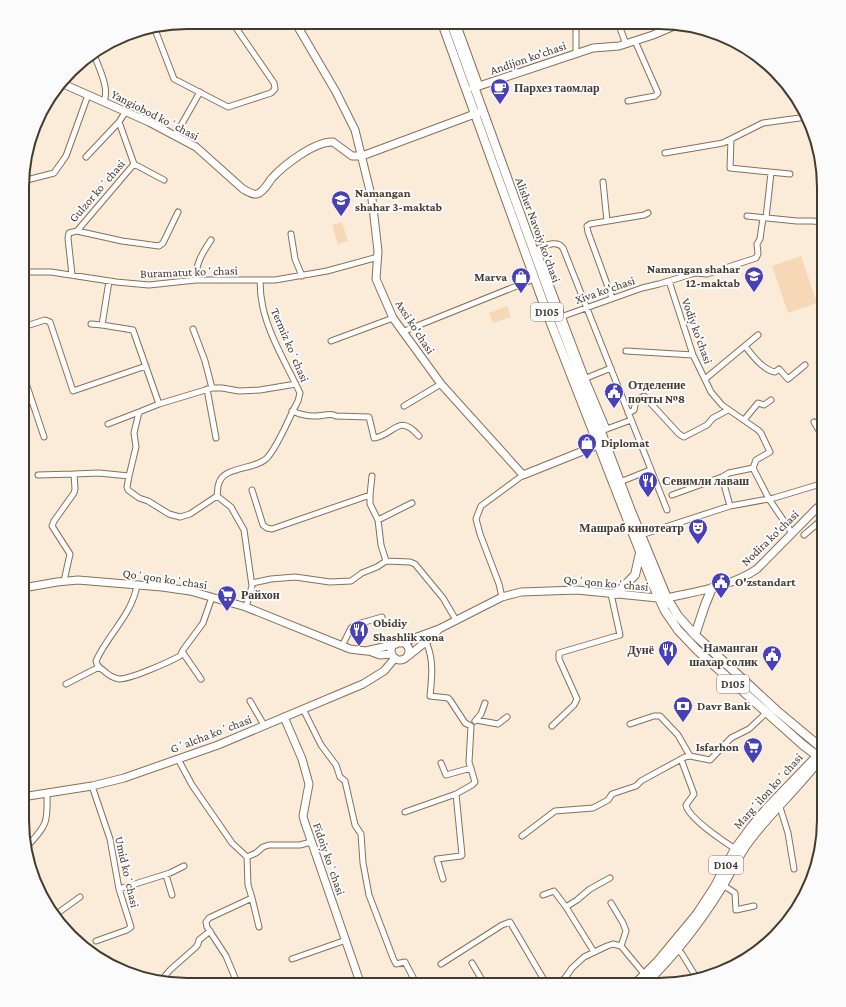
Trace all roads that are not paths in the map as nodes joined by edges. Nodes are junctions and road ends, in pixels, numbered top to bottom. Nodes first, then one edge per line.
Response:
1 (237, 29) edge
2 (299, 29) edge
3 (444, 29) edge
4 (453, 29) edge
5 (459, 29) edge
6 (576, 29) edge
7 (620, 29) edge
8 (668, 29) edge
9 (156, 32) edge
10 (635, 40) junction
11 (626, 44) junction
12 (576, 54) junction
13 (96, 59) edge
14 (66, 86) edge
15 (477, 87) junction
16 (200, 92) junction
17 (88, 95) junction
18 (104, 101) junction
19 (628, 101) dead end
20 (126, 111) junction
21 (478, 113) junction
22 (801, 118) edge
23 (118, 122) junction
24 (175, 136) junction
25 (731, 139) junction
26 (665, 153) dead end
27 (362, 156) junction
28 (86, 157) dead end
29 (134, 164) junction
30 (771, 173) junction
31 (790, 174) dead end
32 (29, 179) edge
33 (164, 180) dead end
34 (603, 182) dead end
35 (178, 212) dead end
36 (648, 213) dead end
37 (747, 216) dead end
38 (764, 218) junction
39 (607, 221) junction
40 (817, 221) edge
41 (77, 231) junction
42 (292, 234) dead end
43 (211, 240) dead end
44 (535, 250) junction
45 (378, 257) junction
46 (29, 272) edge
47 (72, 275) junction
48 (302, 276) junction
49 (534, 279) junction
50 (109, 280) junction
51 (196, 280) junction
52 (260, 280) junction
53 (669, 281) junction
54 (612, 298) junction
55 (586, 307) junction
56 (560, 317) junction
57 (393, 318) junction
58 (91, 324) dead end
59 (29, 325) edge
60 (102, 325) junction
61 (193, 329) dead end
62 (402, 332) junction
63 (758, 335) dead end
64 (331, 341) dead end
65 (744, 346) junction
66 (626, 351) dead end
67 (693, 355) junction
68 (805, 365) dead end
69 (146, 366) junction
70 (611, 368) junction
71 (705, 379) junction
72 (584, 380) junction
73 (296, 384) junction
74 (441, 384) junction
75 (212, 388) junction
76 (206, 389) junction
77 (29, 392) edge
78 (771, 400) dead end
79 (159, 404) junction
80 (404, 406) dead end
81 (728, 410) junction
82 (292, 411) junction
83 (139, 412) junction
84 (628, 413) junction
85 (631, 420) junction
86 (744, 420) junction
87 (814, 422) dead end
88 (108, 424) dead end
89 (817, 427) edge
90 (604, 430) junction
91 (419, 436) dead end
92 (44, 437) dead end
93 (216, 438) dead end
94 (598, 445) junction
95 (753, 468) junction
96 (650, 470) junction
97 (74, 474) junction
98 (38, 475) dead end
99 (523, 475) junction
100 (129, 476) junction
101 (372, 476) dead end
102 (722, 477) junction
103 (620, 482) junction
104 (817, 485) edge
105 (252, 490) dead end
106 (370, 495) junction
107 (672, 495) dead end
108 (217, 496) junction
109 (769, 499) junction
110 (412, 503) dead end
111 (730, 506) junction
112 (817, 508) edge
113 (667, 510) dead end
114 (378, 520) junction
115 (817, 524) edge
116 (792, 533) junction
117 (804, 535) dead end
118 (641, 536) junction
119 (640, 552) junction
120 (386, 561) junction
121 (64, 581) junction
122 (252, 583) junction
123 (137, 585) junction
124 (29, 587) edge
125 (712, 588) junction
126 (614, 594) junction
127 (212, 597) junction
128 (502, 597) junction
129 (662, 598) junction
130 (246, 607) junction
131 (382, 617) dead end
132 (456, 620) junction
133 (440, 628) junction
134 (695, 635) junction
135 (426, 642) junction
136 (399, 644) junction
137 (342, 646) junction
138 (366, 651) junction
139 (183, 653) junction
140 (380, 655) junction
141 (394, 656) junction
142 (408, 656) junction
143 (99, 667) junction
144 (384, 671) junction
145 (201, 680) dead end
146 (66, 684) dead end
147 (250, 701) dead end
148 (485, 703) dead end
149 (303, 709) junction
150 (766, 713) junction
151 (284, 717) junction
152 (507, 717) dead end
153 (476, 720) junction
154 (630, 724) dead end
155 (264, 725) junction
156 (471, 726) junction
157 (552, 726) dead end
158 (817, 744) edge
159 (690, 756) junction
160 (817, 756) edge
161 (178, 759) junction
162 (681, 759) junction
163 (817, 761) edge
164 (441, 763) dead end
165 (817, 763) edge
166 (471, 768) junction
167 (92, 786) junction
168 (47, 794) junction
169 (456, 794) junction
170 (29, 796) edge
171 (779, 804) junction
172 (405, 812) dead end
173 (522, 836) dead end
174 (311, 842) junction
175 (30, 843) edge
176 (738, 851) junction
177 (247, 857) junction
178 (184, 866) dead end
179 (794, 869) dead end
180 (166, 875) junction
181 (610, 878) dead end
182 (443, 879) dead end
183 (723, 885) junction
184 (119, 889) junction
185 (172, 895) dead end
186 (543, 895) dead end
187 (80, 897) dead end
188 (252, 898) junction
189 (611, 903) dead end
190 (754, 906) dead end
191 (566, 907) junction
192 (59, 912) edge
193 (259, 927) dead end
194 (210, 931) junction
195 (346, 940) junction
196 (96, 941) dead end
197 (621, 946) junction
198 (678, 950) junction
199 (594, 952) junction
200 (292, 960) dead end
201 (472, 963) dead end
202 (441, 964) dead end
203 (694, 974) edge
204 (645, 975) junction
205 (164, 977) edge
206 (235, 978) edge
207 (360, 978) edge
208 (413, 978) edge
209 (481, 978) edge
210 (543, 978) edge
211 (565, 978) edge
212 (642, 978) edge
213 (651, 978) edge

1 - 16 street
2 - 27 street, Axsi ko'chasi
3 - 21 main road, Alisher Navoiy ko'chasi / D105
4 - 15 main road, Alisher Navoiy ko'chasi / D105
5 - 15 street
6 - 12 street
7 - 11 street
8 - 10 street, Andijon ko'chasi
9 - 16 street
10 - 11 street, Andijon ko'chasi
10 - 19 street
11 - 12 street, Andijon ko'chasi
12 - 15 street, Andijon ko'chasi
13 - 18 street
14 - 17 street, Yangiobod koʻchasi
15 - 21 main road, Alisher Navoiy ko'chasi / D105
16 - 24 street
17 - 18 street, Yangiobod koʻchasi
17 - 32 street
18 - 20 street, Yangiobod koʻchasi
20 - 23 street
20 - 24 street, Yangiobod koʻchasi
21 - 27 street
21 - 44 main road, Alisher Navoiy ko'chasi / D105
21 - 49 main road, Alisher Navoiy ko'chasi / D105
22 - 25 street
23 - 28 street
23 - 29 street, Gulzor koʻchasi
24 - 27 street, Yangiobod koʻchasi
25 - 26 street
25 - 30 street
27 - 45 street, Axsi ko'chasi
29 - 33 street, Gulzor koʻchasi
29 - 41 street, Gulzor koʻchasi
30 - 31 street
30 - 38 street
34 - 39 street
35 - 41 street
36 - 39 street
37 - 38 street
38 - 40 street
38 - 53 street, Xiva ko'chasi
39 - 54 street
41 - 47 street, Gulzor koʻchasi
42 - 48 street
43 - 51 street
44 - 55 street
44 - 56 main road, Alisher Navoiy ko'chasi / D105
45 - 48 street, Buramatut koʻchasi
45 - 57 street, Axsi ko'chasi
46 - 47 street, Buramatut koʻchasi
47 - 50 street, Buramatut koʻchasi
48 - 52 street, Buramatut koʻchasi
49 - 62 street
49 - 94 main road, Alisher Navoiy ko'chasi / D105
50 - 51 street, Buramatut koʻchasi
50 - 60 street
51 - 52 street, Buramatut koʻchasi
52 - 73 street, Termiz koʻchasi
53 - 54 street, Xiva ko'chasi
53 - 67 street, Vodiy ko'chasi
54 - 55 street, Xiva ko'chasi
55 - 56 street, Xiva ko'chasi
55 - 70 street
56 - 72 main road, Alisher Navoiy ko'chasi / D105
57 - 62 street, Axsi ko'chasi
57 - 64 street
58 - 60 street
59 - 69 street
60 - 69 street
61 - 75 street
62 - 74 street, Axsi ko'chasi
63 - 65 street
65 - 68 street
65 - 71 street
66 - 67 street
67 - 71 street, Vodiy ko'chasi
69 - 79 street
70 - 72 street
70 - 84 street
71 - 81 street, Vodiy ko'chasi
72 - 90 main road, Alisher Navoiy ko'chasi / D105
73 - 75 street
73 - 82 street, Termiz koʻchasi
74 - 80 street
74 - 99 street, Axsi ko'chasi
75 - 76 street
76 - 79 street
76 - 93 street
77 - 92 street
78 - 86 street
79 - 83 street
81 - 84 street
81 - 86 street, Vodiy ko'chasi
82 - 91 street
82 - 108 street, Termiz koʻchasi
83 - 88 street
83 - 100 street
84 - 85 street
85 - 90 street
85 - 96 street
86 - 95 street, Vodiy ko'chasi
87 - 89 street
90 - 103 main road, Alisher Navoiy ko'chasi / D105
94 - 99 street
94 - 119 main road, Alisher Navoiy ko'chasi / D105
95 - 102 street
95 - 109 street
96 - 103 street
96 - 113 street
97 - 98 street
97 - 100 street
97 - 121 street
99 - 128 street
100 - 108 street
101 - 106 street
102 - 107 street
102 - 111 street
103 - 118 main road, Alisher Navoiy ko'chasi / D105
104 - 109 street
105 - 106 street
106 - 114 street
108 - 122 street
109 - 111 street
109 - 116 street
110 - 114 street
111 - 118 street
112 - 116 street, Nodira ko'chasi
114 - 120 street
115 - 117 street
116 - 125 street, Nodira ko'chasi
118 - 129 main road, Alisher Navoiy ko'chasi / D105
119 - 126 main road
119 - 129 main road, Alisher Navoiy ko'chasi / D105
120 - 122 street
120 - 132 street
121 - 123 street, Qoʻqon koʻchasi
121 - 124 street, Qoʻqon koʻchasi
122 - 130 street
123 - 127 street, Qoʻqon koʻchasi
123 - 143 street
125 - 129 street, Nodira ko'chasi
125 - 134 main road
126 - 128 street, Qoʻqon koʻchasi
126 - 129 street, Qoʻqon koʻchasi
126 - 157 street
127 - 130 street, Qoʻqon koʻchasi
127 - 139 street
128 - 132 street, Qoʻqon koʻchasi
129 - 134 main road, Alisher Navoiy ko'chasi / D105
129 - 150 main road, D105
130 - 137 street, Qoʻqon koʻchasi
131 - 137 street
132 - 133 street, Qoʻqon koʻchasi
133 - 135 street, Qoʻqon koʻchasi
133 - 136 street, Qoʻqon koʻchasi
134 - 158 main road, Alisher Navoiy ko'chasi / D105
135 - 142 street, Qoʻqon koʻchasi
135 - 156 street
136 - 138 street, Qoʻqon koʻchasi
136 - 141 street
136 - 142 street
137 - 138 street, Qoʻqon koʻchasi
138 - 140 street, Qoʻqon koʻchasi
139 - 143 street
139 - 145 street
140 - 141 street, Qoʻqon koʻchasi
140 - 144 street
141 - 142 street
141 - 144 street, Gʻalcha koʻchasi
143 - 146 street
144 - 149 street, Gʻalcha koʻchasi
147 - 155 street
148 - 153 street
149 - 151 street, Gʻalcha koʻchasi
149 - 208 street
150 - 159 street
150 - 160 main road, D105
151 - 155 street, Gʻalcha koʻchasi
151 - 174 street, Fidoiy koʻchasi
152 - 153 street
153 - 156 street
154 - 159 street
155 - 161 street, Gʻalcha koʻchasi
156 - 166 street
159 - 162 street
161 - 167 street, Gʻalcha koʻchasi
161 - 177 street
162 - 173 street
162 - 176 street
163 - 176 main road, Margʻilon koʻchasi / D104
164 - 166 street
165 - 171 main road, Margʻilon koʻchasi / D104
166 - 169 street
167 - 168 street, Gʻalcha koʻchasi
167 - 184 street, Umid koʻchasi
168 - 170 street, Gʻalcha koʻchasi
168 - 175 street
169 - 172 street
169 - 182 street
171 - 176 main road, Margʻilon koʻchasi / D104
171 - 179 street
174 - 177 street
174 - 195 street, Fidoiy koʻchasi
176 - 183 main road, Margʻilon koʻchasi / D104
176 - 204 main road, Margʻilon koʻchasi / D104
177 - 188 street
178 - 180 street
180 - 184 street
180 - 185 street
181 - 191 street
183 - 190 street
183 - 198 main road, Margʻilon koʻchasi / D104
184 - 196 street, Umid koʻchasi
186 - 191 street
187 - 192 street
188 - 193 street
188 - 194 street
189 - 197 street
191 - 199 street
194 - 205 street
194 - 206 street
195 - 200 street
195 - 207 street, Fidoiy koʻchasi
197 - 199 street
197 - 204 street
198 - 203 street
198 - 213 main road, Margʻilon koʻchasi / D104
199 - 211 street
201 - 209 street
202 - 210 street
204 - 212 main road, Margʻilon koʻchasi / D104

